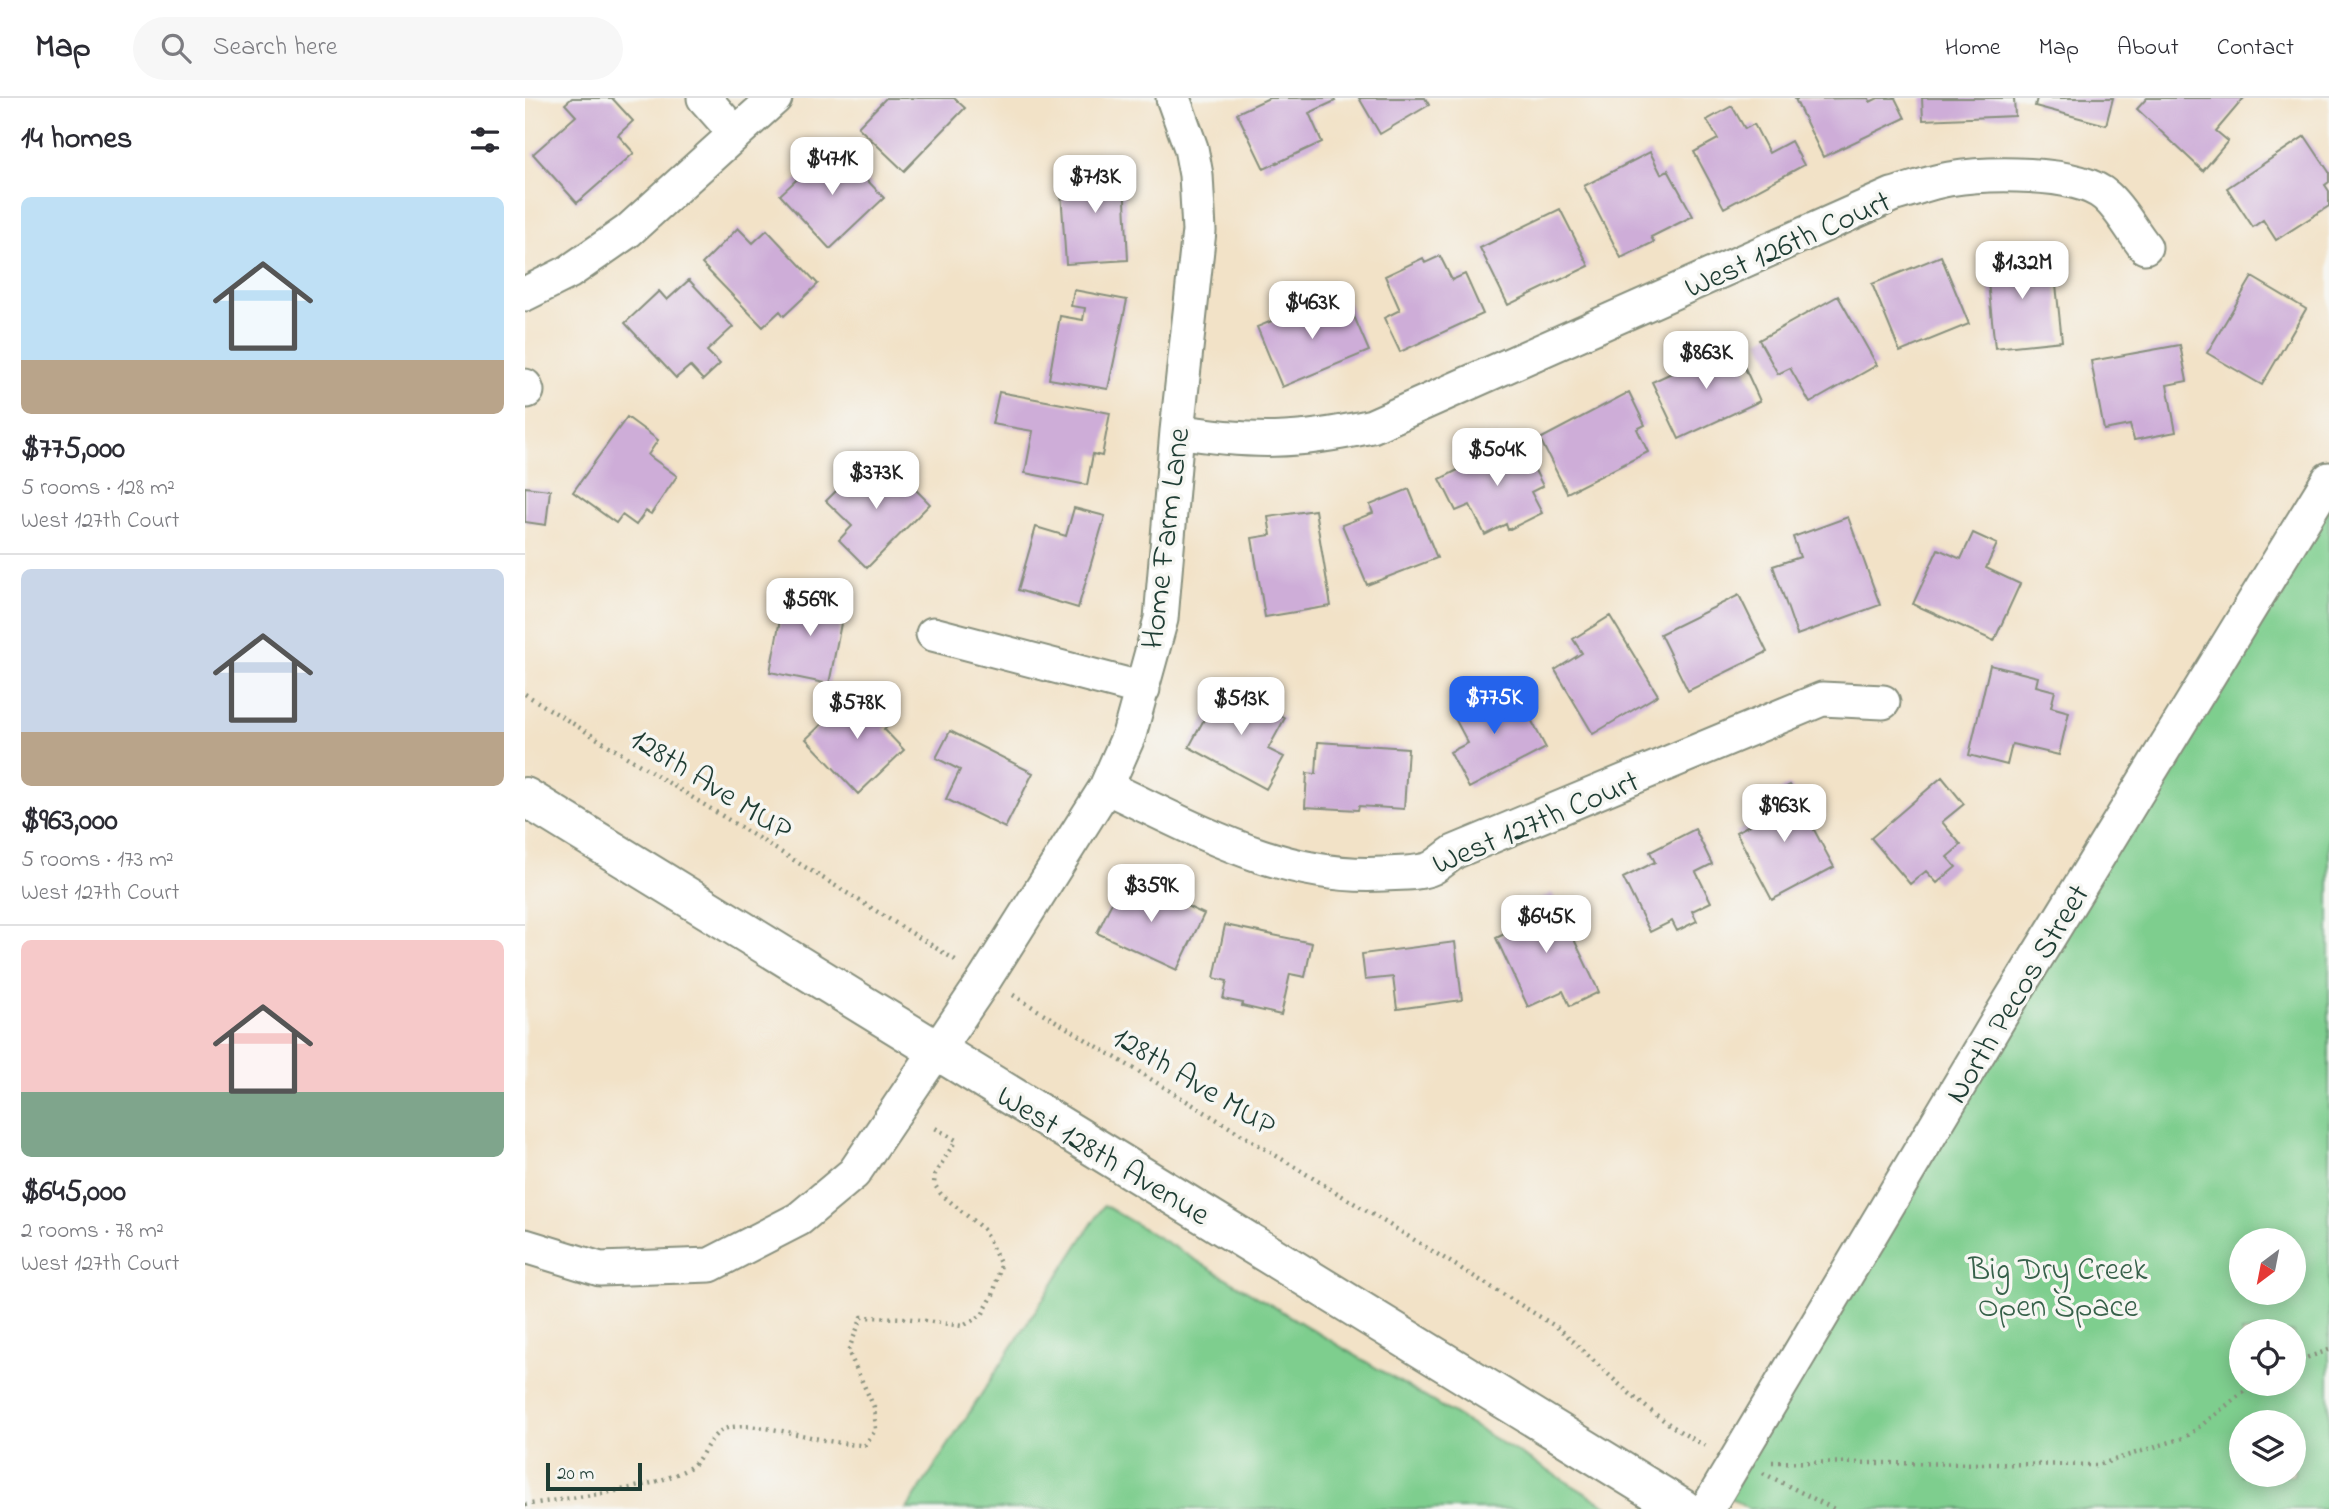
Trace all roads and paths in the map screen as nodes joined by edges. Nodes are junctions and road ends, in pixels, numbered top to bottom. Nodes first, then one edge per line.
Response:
1 (704, 98) edge
2 (775, 98) edge
3 (1173, 98) edge
4 (735, 133) junction
5 (2145, 247) dead end
6 (525, 294) edge
7 (1177, 431) junction
8 (2329, 479) edge
9 (933, 635) dead end
10 (1143, 688) junction
11 (525, 694) edge
12 (1883, 702) dead end
13 (1107, 787) junction
14 (525, 797) edge
15 (985, 979) junction
16 (937, 1052) junction
17 (935, 1128) dead end
18 (525, 1246) edge
19 (2329, 1350) edge
20 (2306, 1358) edge
21 (2239, 1396) edge
22 (1736, 1461) junction
23 (525, 1505) edge
24 (1683, 1509) edge
25 (1707, 1509) edge
26 (1835, 1509) edge

1 - 4 street
2 - 4 street
3 - 7 street, Home Farm Lane
4 - 6 street
5 - 7 street, West 126th Court
7 - 10 street, Home Farm Lane
8 - 22 street, North Pecos Street
9 - 10 street
10 - 13 street, Home Farm Lane
11 - 15 path, 128th Ave MUP
12 - 13 street, West 127th Court
13 - 15 street, Home Farm Lane
14 - 16 main road, West 128th Avenue
15 - 16 street, Home Farm Lane
15 - 22 path, 128th Ave MUP
16 - 18 street, Home Farm Lane
16 - 24 main road, West 128th Avenue
17 - 23 path
19 - 20 path
21 - 22 path
22 - 25 street, North Pecos Street
22 - 26 path, 128th Ave MUP

